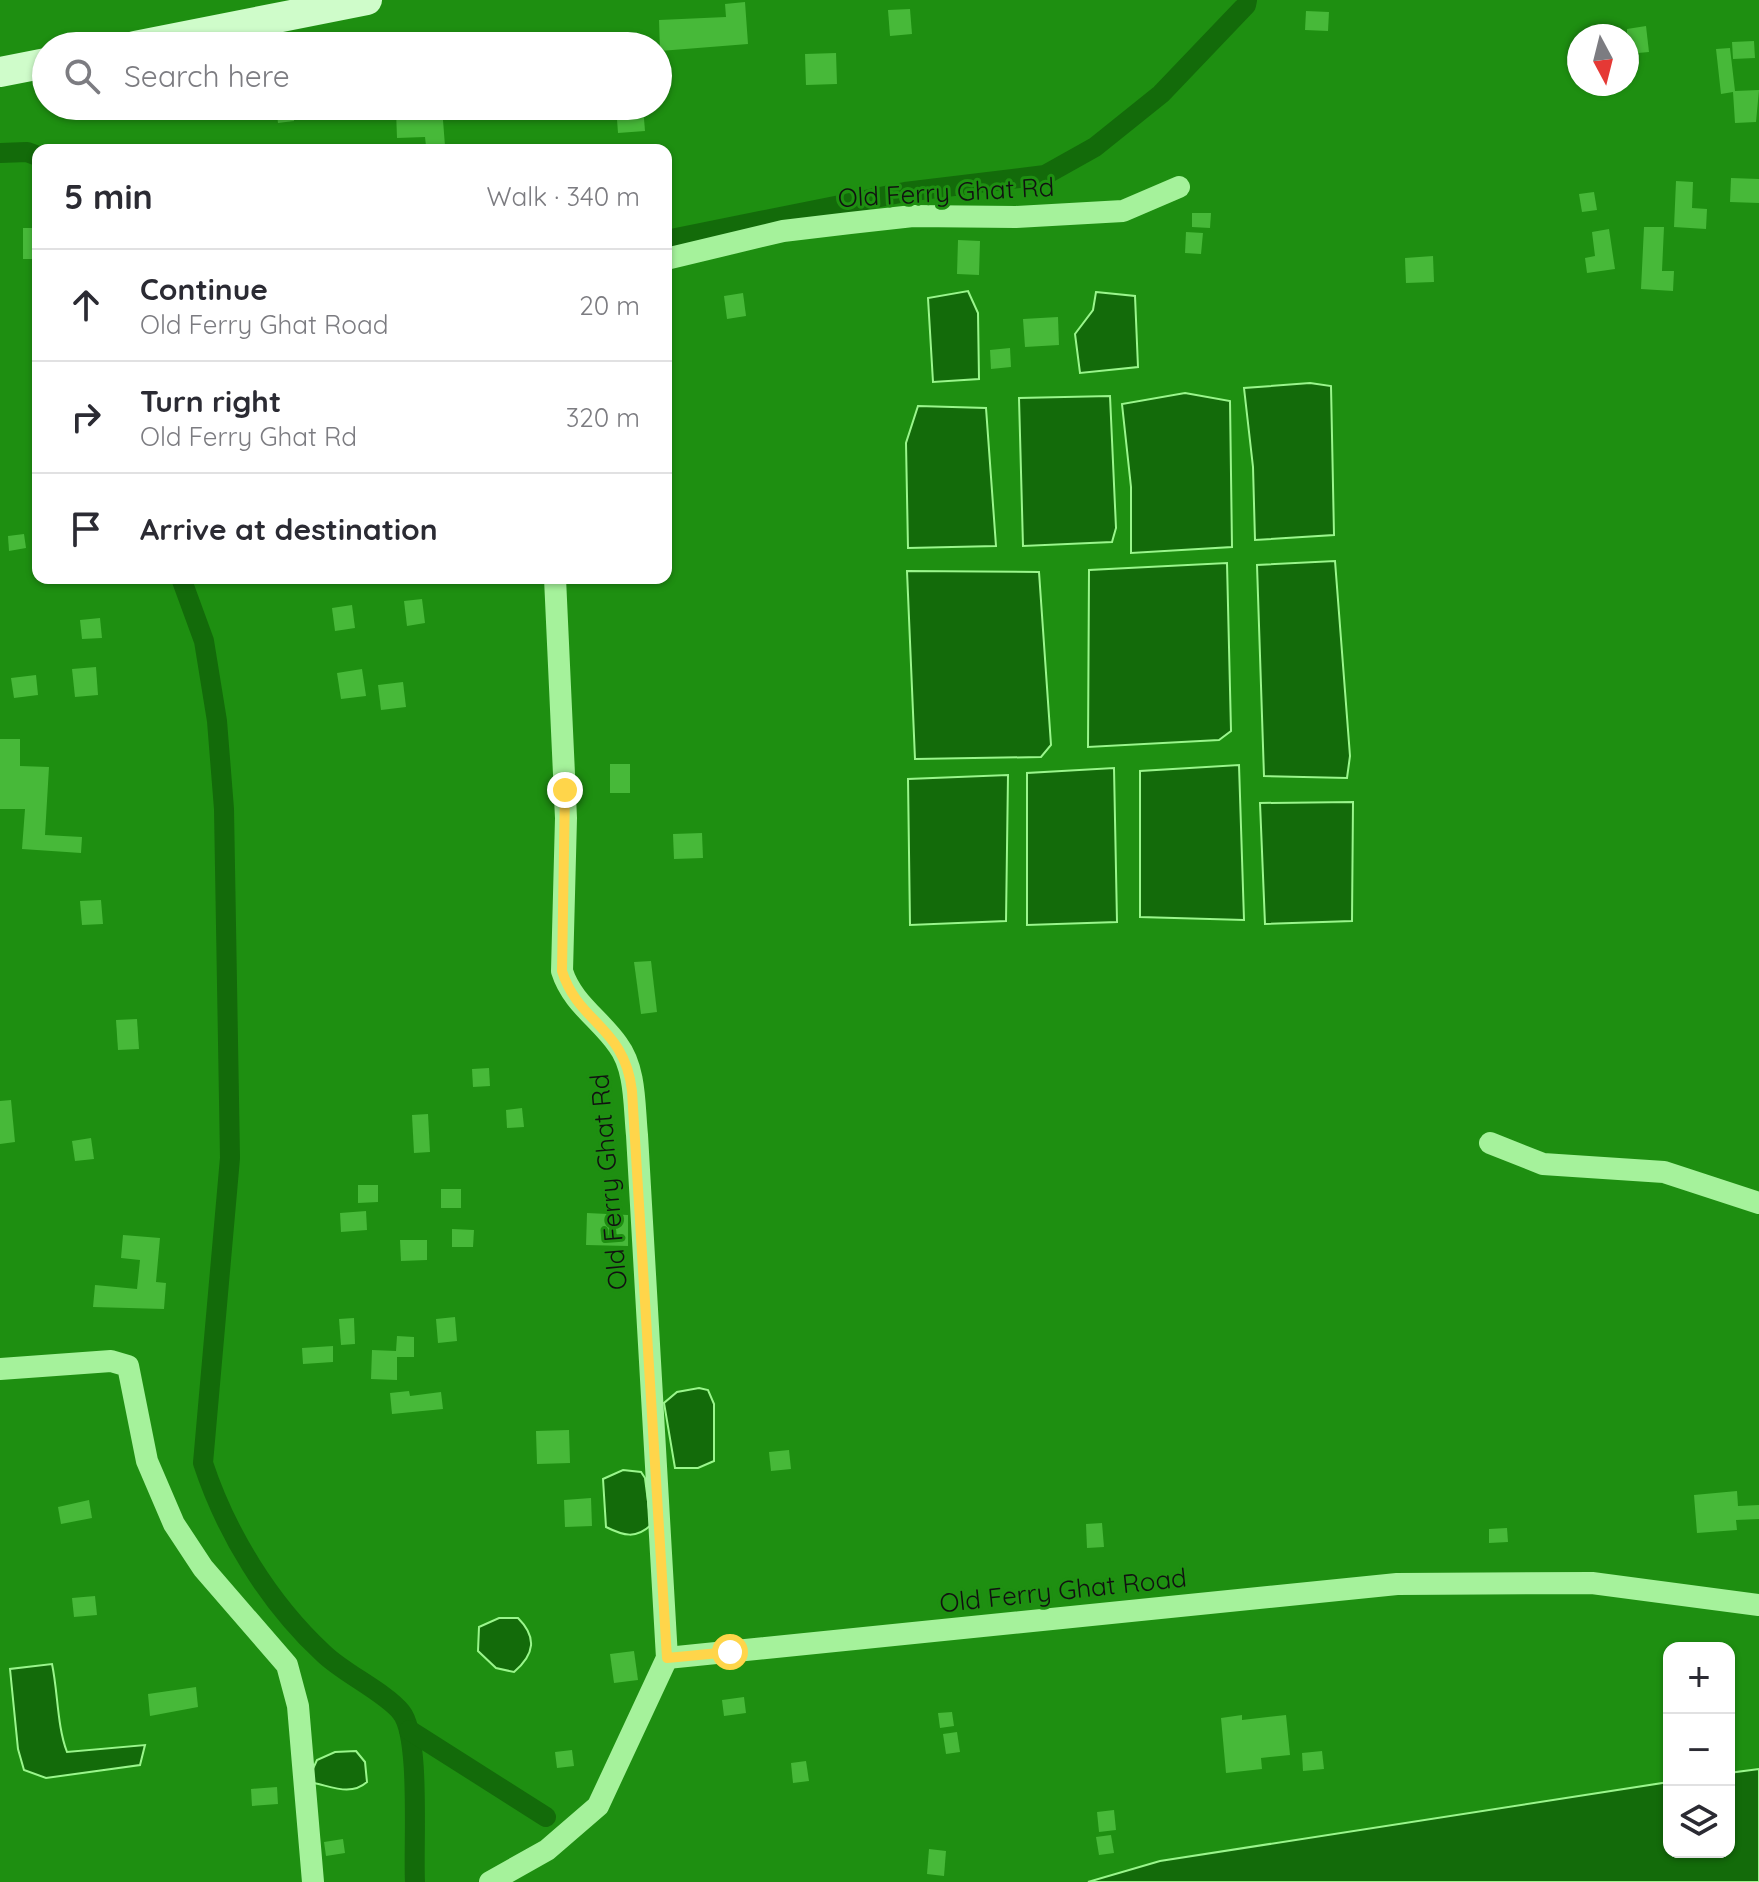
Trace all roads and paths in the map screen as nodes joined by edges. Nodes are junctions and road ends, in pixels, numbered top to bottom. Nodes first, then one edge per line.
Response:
1 (367, 0) edge
2 (206, 32) edge
3 (32, 66) edge
4 (0, 72) edge
5 (1179, 187) dead end
6 (672, 258) edge
7 (555, 584) edge
8 (1490, 1143) dead end
9 (1759, 1203) edge
10 (0, 1369) edge
11 (1759, 1605) edge
12 (667, 1658) junction
13 (313, 1882) edge
14 (490, 1882) edge

1 - 2 main road
3 - 4 main road
5 - 6 street, Old Ferry Ghat Rd
7 - 12 street, Old Ferry Ghat Rd
8 - 9 street
10 - 13 street
11 - 12 street, Old Ferry Ghat Road
12 - 14 street

